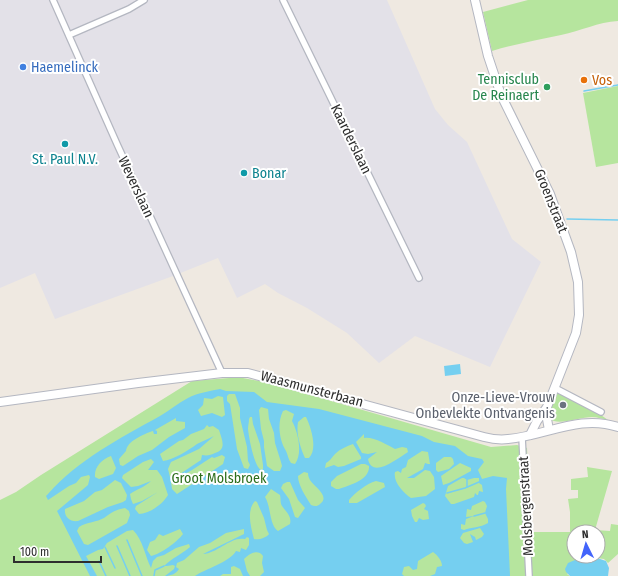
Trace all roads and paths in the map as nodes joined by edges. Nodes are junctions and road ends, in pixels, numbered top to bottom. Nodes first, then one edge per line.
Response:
1 (53, 0) edge
2 (144, 0) edge
3 (283, 0) edge
4 (475, 0) edge
5 (69, 35) junction
6 (419, 278) dead end
7 (222, 373) junction
8 (555, 388) junction
9 (0, 402) edge
10 (547, 407) junction
11 (601, 412) dead end
12 (618, 427) edge
13 (549, 430) junction
14 (526, 436) junction
15 (529, 576) edge

1 - 5 street, Weverslaan
2 - 5 street
3 - 6 street, Kaarderslaan
4 - 8 street, Groenstraat
5 - 7 street, Weverslaan
7 - 9 street, Waasmunsterbaan
7 - 14 street, Waasmunsterbaan
8 - 10 street, Groenstraat
8 - 11 street
10 - 13 street, Groenstraat
10 - 14 street, Groenstraat
12 - 13 street, Waasmunsterbaan
13 - 14 street, Waasmunsterbaan
14 - 15 street, Molsbergenstraat

